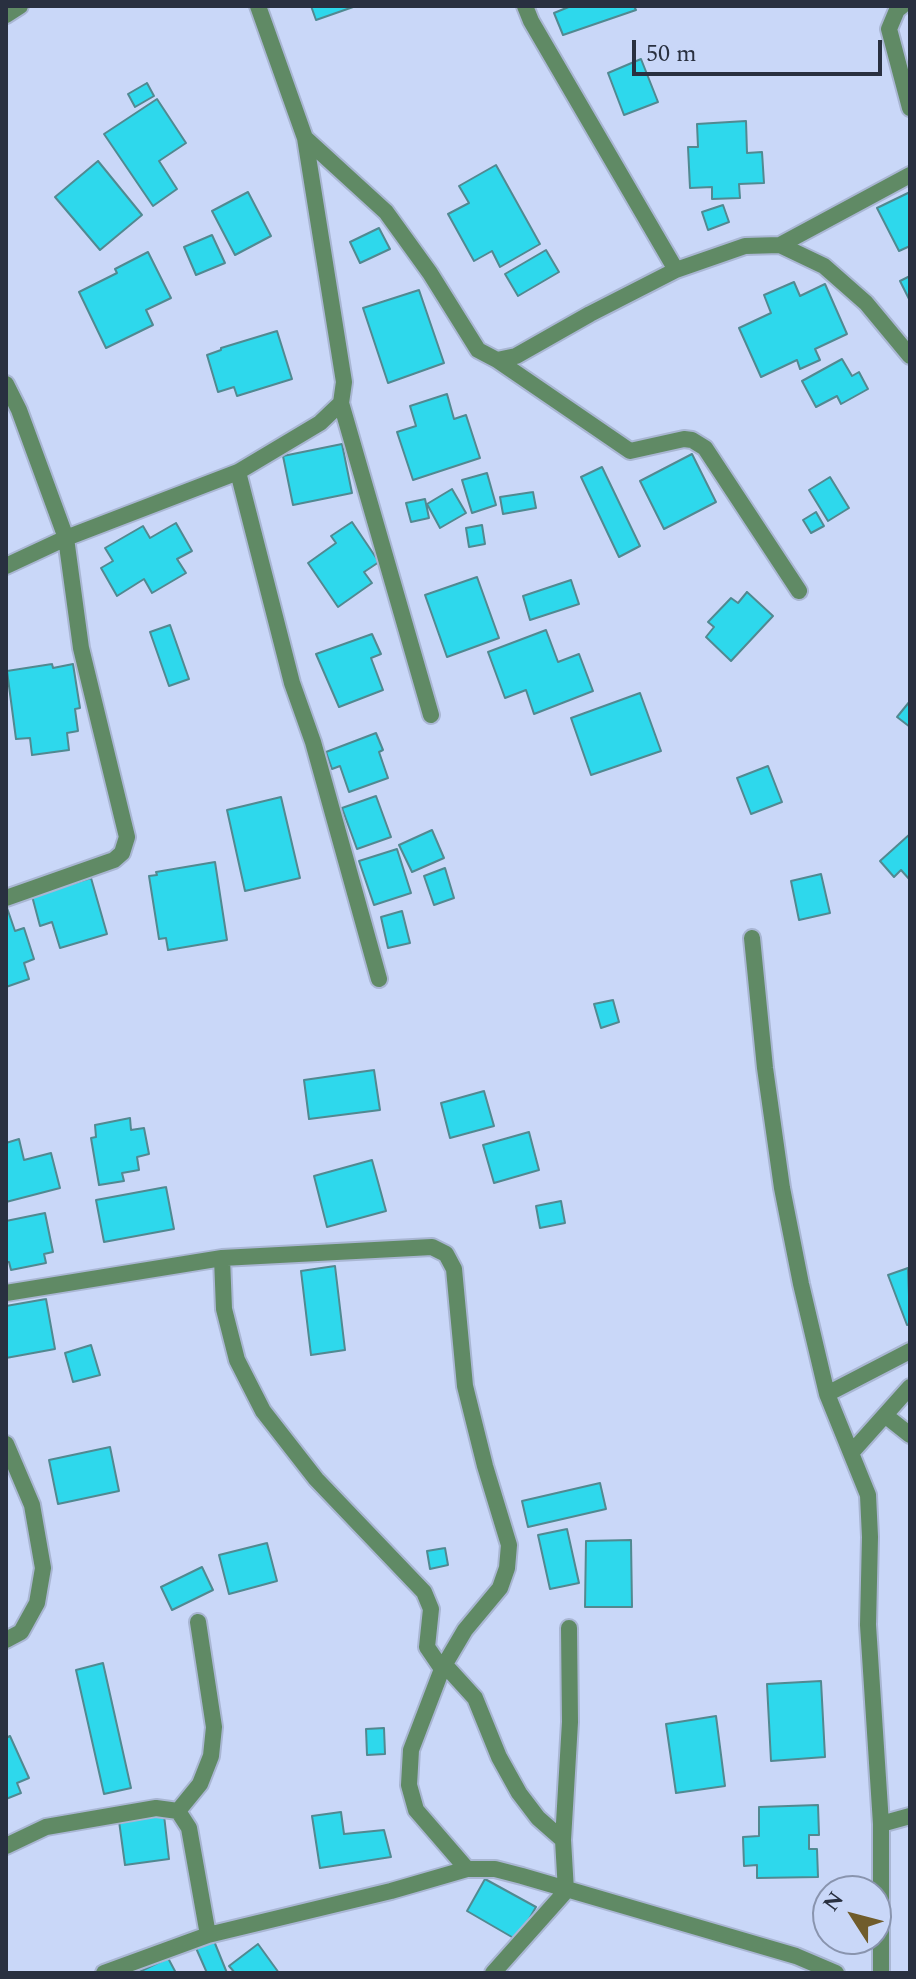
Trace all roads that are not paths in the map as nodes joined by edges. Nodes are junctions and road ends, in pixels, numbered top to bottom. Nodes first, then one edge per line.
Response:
1 (20, 6) edge
2 (258, 6) edge
3 (525, 6) edge
4 (902, 6) edge
5 (6, 15) edge
6 (910, 108) edge
7 (305, 138) junction
8 (910, 175) edge
9 (780, 245) junction
10 (676, 270) junction
11 (910, 356) edge
12 (497, 360) junction
13 (6, 384) edge
14 (341, 403) junction
15 (238, 472) junction
16 (66, 538) junction
17 (6, 566) edge
18 (799, 591) dead end
19 (431, 715) dead end
20 (6, 898) edge
21 (752, 938) dead end
22 (379, 979) dead end
23 (222, 1258) junction
24 (6, 1293) edge
25 (910, 1351) edge
26 (910, 1387) edge
27 (827, 1394) junction
28 (886, 1416) junction
29 (910, 1435) edge
30 (6, 1444) edge
31 (851, 1453) junction
32 (198, 1622) dead end
33 (569, 1628) dead end
34 (6, 1640) edge
35 (443, 1666) junction
36 (178, 1811) junction
37 (910, 1816) edge
38 (881, 1824) junction
39 (563, 1840) junction
40 (6, 1846) edge
41 (467, 1869) junction
42 (566, 1891) junction
43 (208, 1935) junction
44 (104, 1973) edge
45 (493, 1973) edge
46 (836, 1973) edge
47 (881, 1973) edge

1 - 5 street
2 - 7 street
3 - 10 street
4 - 6 street
7 - 12 street
7 - 14 street
8 - 9 street
9 - 10 street
9 - 11 street
10 - 12 street
12 - 18 street
13 - 16 street
14 - 15 street
14 - 19 street
15 - 16 street
15 - 22 street
16 - 17 street
16 - 20 street
21 - 27 street
23 - 24 street
23 - 35 street
23 - 35 street
25 - 27 street
26 - 28 street
27 - 31 street
28 - 29 street
28 - 31 street
30 - 34 street
31 - 38 street
32 - 36 street
33 - 39 street
35 - 39 street
35 - 41 street
36 - 40 street
36 - 43 street
37 - 38 street
38 - 47 street
39 - 42 street
41 - 42 street
41 - 43 street
42 - 45 street
42 - 46 street
43 - 44 street

